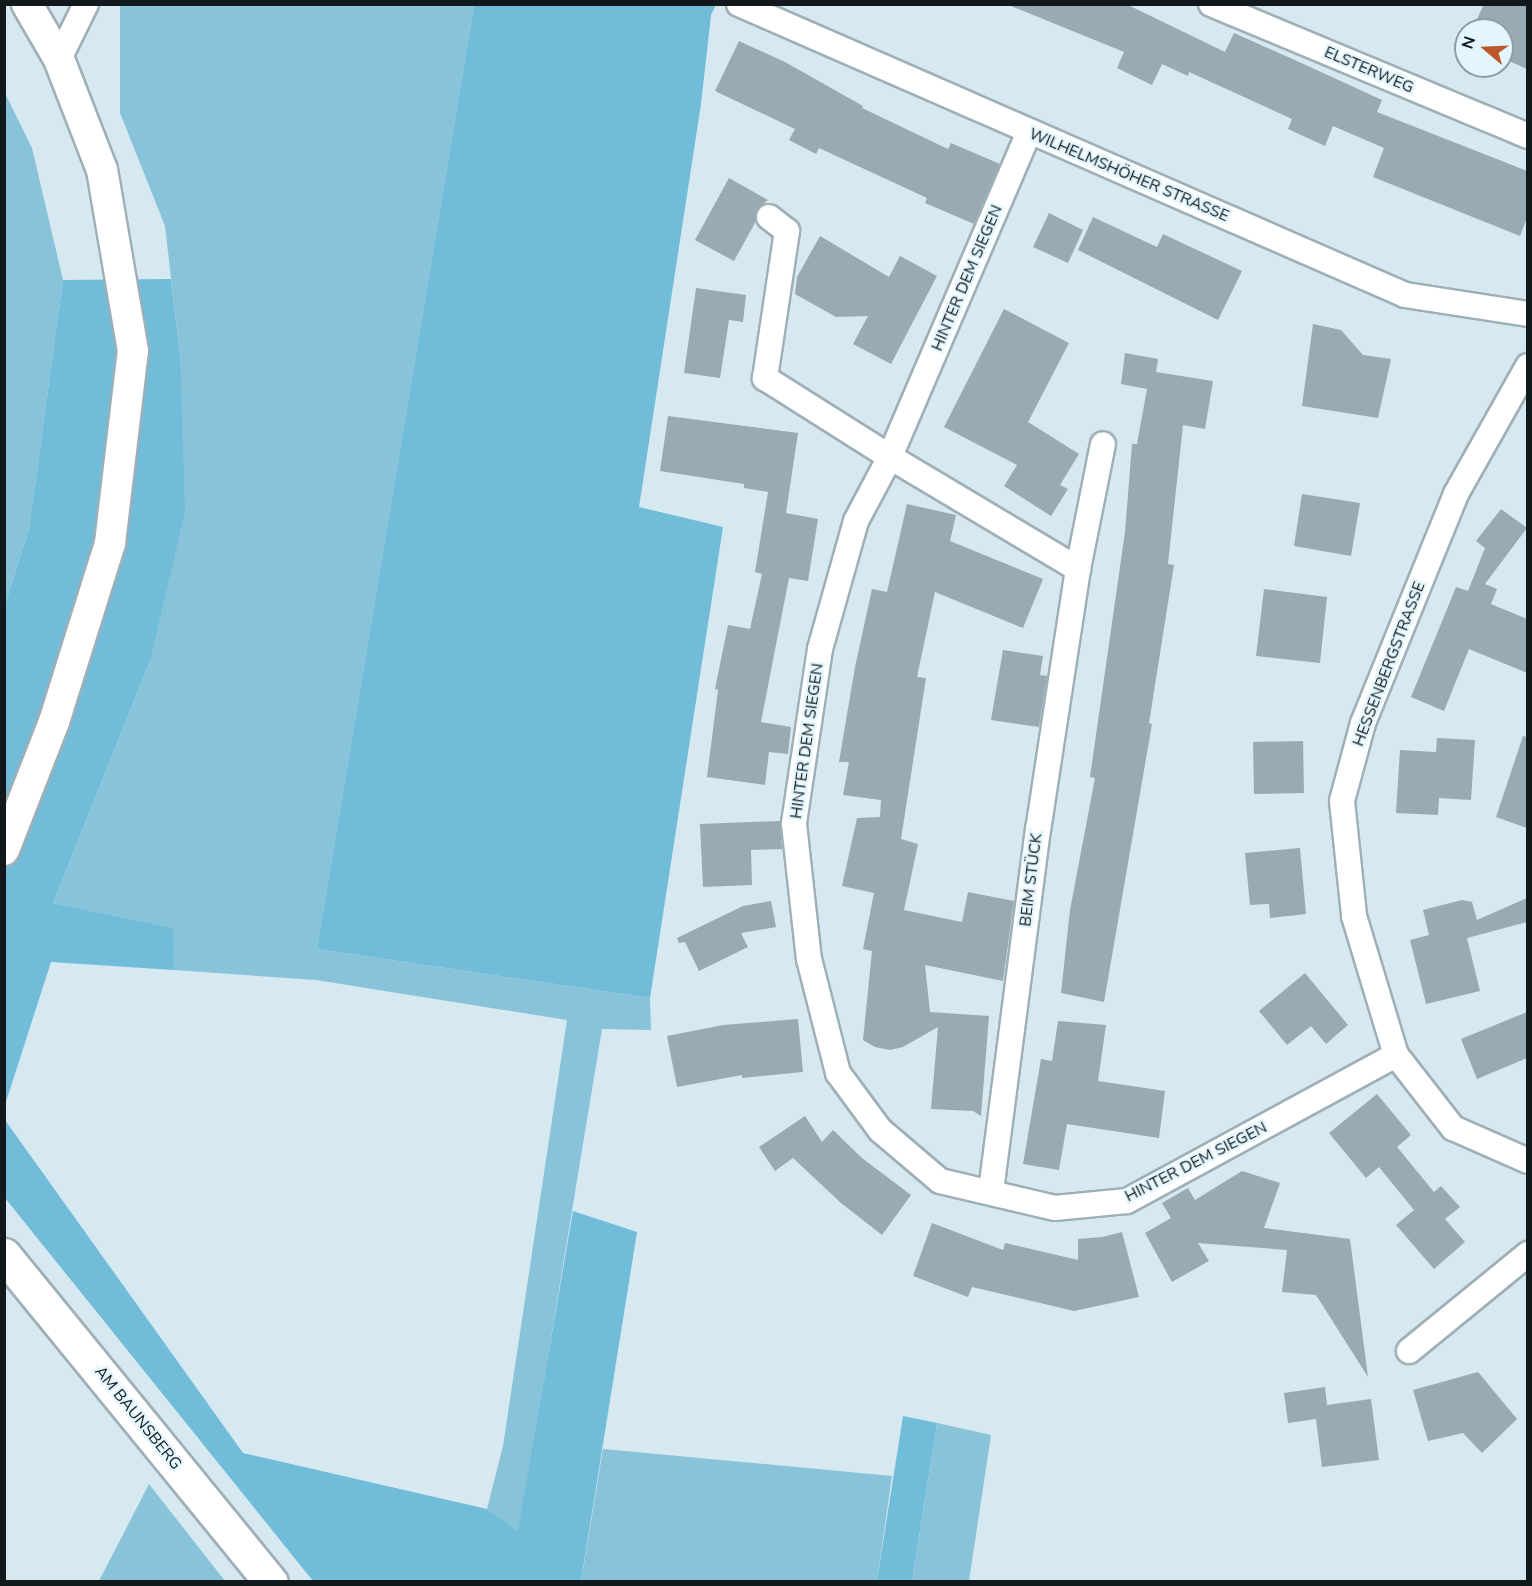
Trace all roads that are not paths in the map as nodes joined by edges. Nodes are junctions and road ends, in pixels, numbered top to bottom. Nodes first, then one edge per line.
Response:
1 (27, 4) edge
2 (86, 4) edge
3 (739, 4) edge
4 (1211, 4) edge
5 (59, 59) junction
6 (1029, 132) junction
7 (1527, 136) edge
8 (770, 217) dead end
9 (1527, 314) edge
10 (1527, 366) edge
11 (1103, 444) dead end
12 (890, 457) junction
13 (1078, 570) junction
14 (4, 850) edge
15 (1396, 1055) junction
16 (1527, 1161) edge
17 (991, 1192) junction
18 (1527, 1254) edge
19 (4, 1255) edge
20 (1409, 1352) dead end
21 (271, 1581) edge

1 - 5 street
2 - 5 street
3 - 6 street, WILHELMSHÖHER STRASSE
4 - 7 street, ELSTERWEG
5 - 14 street
6 - 9 street, WILHELMSHÖHER STRASSE
6 - 12 street, HINTER DEM SIEGEN
8 - 12 street
10 - 15 street, HESSENBERGSTRASSE
11 - 13 street, BEIM STÜCK
12 - 13 street
12 - 17 street, HINTER DEM SIEGEN
13 - 17 street, BEIM STÜCK
15 - 16 street, HESSENBERGSTRASSE
15 - 17 street, HINTER DEM SIEGEN
18 - 20 street
19 - 21 main road, AM BAUNSBERG

